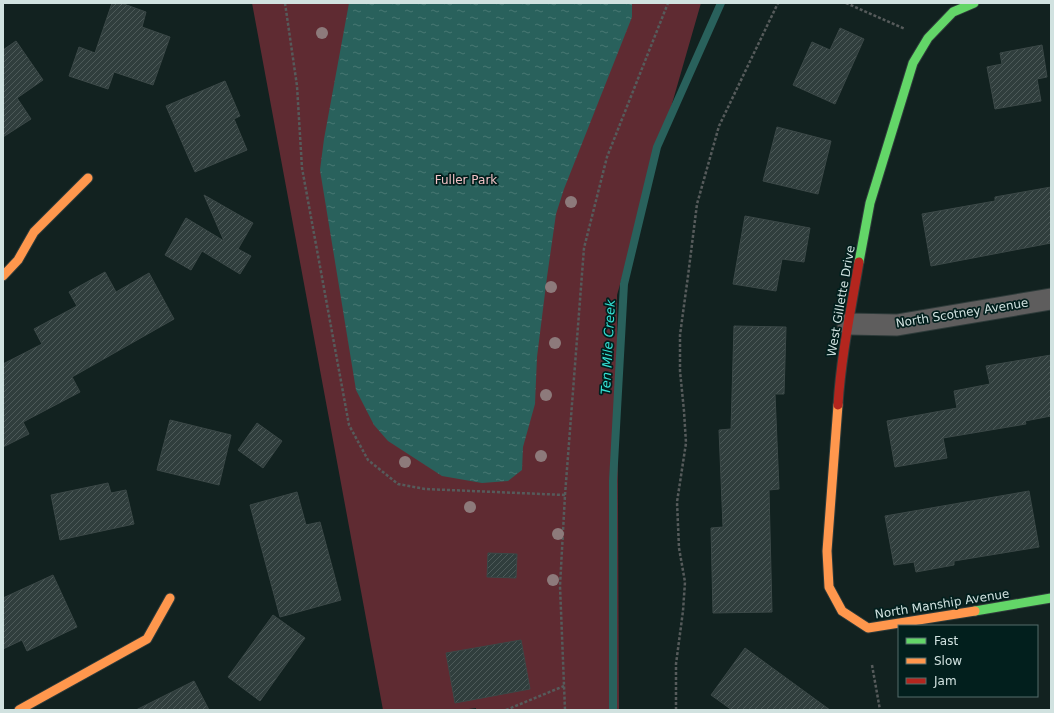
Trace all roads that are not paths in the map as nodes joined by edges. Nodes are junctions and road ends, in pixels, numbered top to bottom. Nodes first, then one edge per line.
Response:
1 (974, 3) edge
2 (88, 178) dead end
3 (3, 276) edge
4 (1051, 299) edge
5 (848, 324) junction
6 (170, 598) dead end
7 (1051, 598) edge
8 (842, 611) joint
9 (19, 710) edge

1 - 5 street, West Gillette Drive
2 - 3 street
4 - 5 street, North Scotney Avenue
5 - 8 street, West Gillette Drive
6 - 9 street
7 - 8 street, North Manship Avenue

